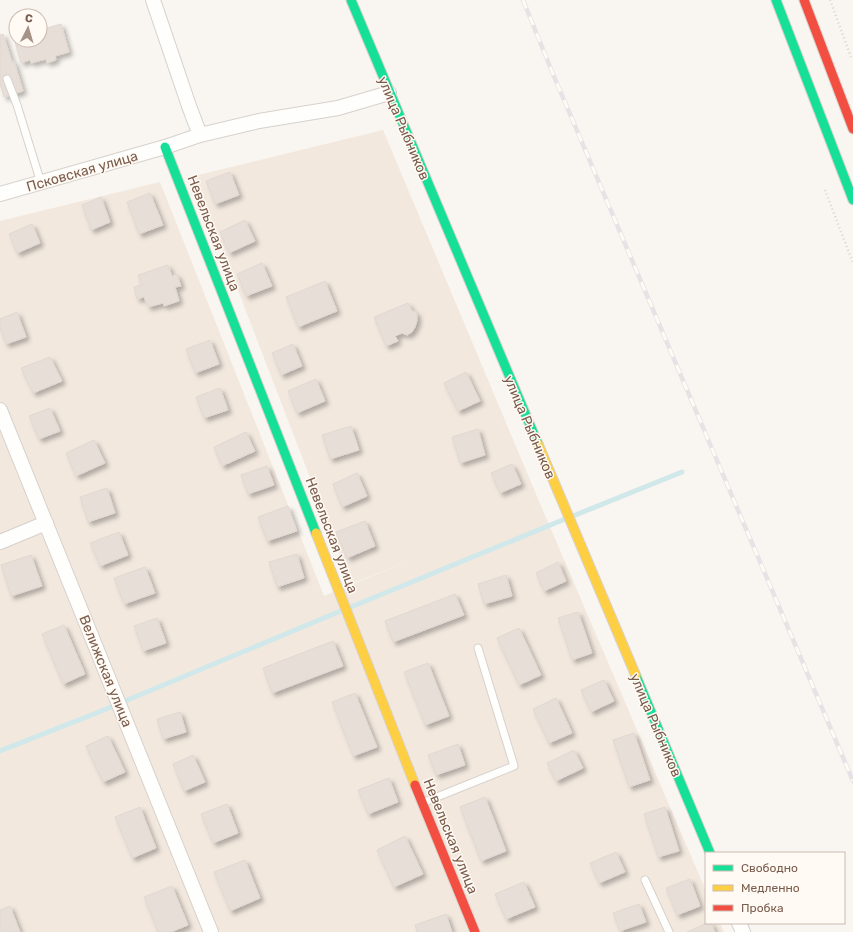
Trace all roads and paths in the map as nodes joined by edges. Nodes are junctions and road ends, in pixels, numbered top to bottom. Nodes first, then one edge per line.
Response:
1 (153, 0) edge
2 (351, 0) edge
3 (776, 0) edge
4 (804, 0) edge
5 (830, 0) edge
6 (851, 57) dead end
7 (7, 79) dead end
8 (389, 93) junction
9 (853, 129) edge
10 (200, 135) junction
11 (165, 147) junction
12 (41, 183) junction
13 (825, 190) dead end
14 (0, 194) edge
15 (853, 200) edge
16 (853, 263) edge
17 (0, 410) edge
18 (46, 523) junction
19 (0, 542) edge
20 (478, 648) dead end
21 (422, 803) junction
22 (710, 852) edge
23 (645, 880) dead end
24 (211, 932) edge
25 (475, 932) edge
26 (669, 932) edge

1 - 10 street
2 - 8 street, улица Рыбников
3 - 15 street
4 - 9 street
5 - 6 path
7 - 12 lane
8 - 10 street, Псковская улица
8 - 22 street, улица Рыбников
10 - 11 street, Псковская улица
11 - 12 street, Псковская улица
11 - 21 street, Невельская улица
12 - 14 street, Псковская улица
13 - 16 path
17 - 18 street, Велижская улица
18 - 19 street
18 - 24 street, Велижская улица
20 - 21 lane
21 - 25 street, Невельская улица
23 - 26 lane

